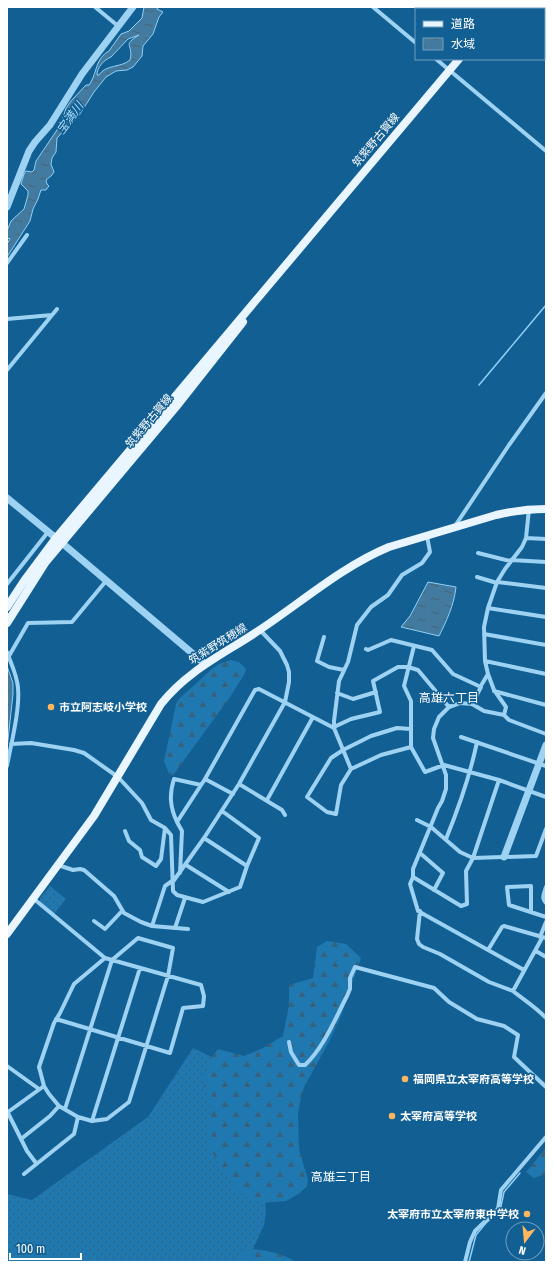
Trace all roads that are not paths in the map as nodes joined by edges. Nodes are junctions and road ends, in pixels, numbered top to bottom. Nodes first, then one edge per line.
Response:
1 (95, 7) edge
2 (133, 7) edge
3 (373, 7) edge
4 (118, 26) junction
5 (415, 42) edge
6 (437, 60) edge
7 (458, 60) edge
8 (450, 70) junction
9 (546, 151) edge
10 (7, 207) edge
11 (27, 235) dead end
12 (7, 263) edge
13 (57, 309) dead end
14 (52, 315) junction
15 (7, 319) edge
16 (7, 370) edge
17 (546, 393) edge
18 (7, 498) edge
19 (529, 509) junction
20 (546, 509) edge
21 (455, 527) junction
22 (48, 532) junction
23 (427, 536) junction
24 (526, 538) junction
25 (546, 539) edge
26 (59, 540) junction
27 (478, 553) dead end
28 (511, 561) junction
29 (546, 562) edge
30 (477, 577) dead end
31 (106, 581) junction
32 (497, 583) junction
33 (7, 584) edge
34 (546, 588) edge
35 (7, 607) edge
36 (488, 608) junction
37 (546, 617) edge
38 (7, 623) edge
39 (260, 630) junction
40 (484, 634) junction
41 (324, 637) dead end
42 (546, 645) edge
43 (414, 646) junction
44 (366, 649) dead end
45 (8, 654) edge
46 (485, 661) junction
47 (205, 664) junction
48 (408, 668) junction
49 (344, 670) junction
50 (488, 674) junction
51 (546, 674) edge
52 (482, 684) dead end
53 (494, 690) junction
54 (376, 692) junction
55 (338, 693) junction
56 (285, 702) junction
57 (472, 704) junction
58 (546, 705) edge
59 (449, 707) junction
60 (504, 715) junction
61 (313, 718) junction
62 (334, 728) junction
63 (411, 729) junction
64 (546, 734) edge
65 (461, 737) dead end
66 (478, 742) junction
67 (11, 744) junction
68 (546, 745) edge
69 (411, 747) junction
70 (343, 750) junction
71 (539, 763) junction
72 (444, 765) junction
73 (7, 766) edge
74 (546, 766) edge
75 (352, 769) junction
76 (471, 772) junction
77 (118, 777) junction
78 (205, 779) junction
79 (499, 780) junction
80 (239, 784) junction
81 (201, 785) junction
82 (528, 791) junction
83 (233, 794) junction
84 (546, 797) edge
85 (267, 800) junction
86 (222, 811) junction
87 (285, 815) dead end
88 (417, 820) dead end
89 (177, 822) junction
90 (431, 827) junction
91 (164, 828) junction
92 (546, 829) edge
93 (125, 831) dead end
94 (204, 838) junction
95 (446, 839) junction
96 (420, 853) junction
97 (504, 857) junction
98 (473, 858) junction
99 (58, 865) junction
100 (186, 865) junction
101 (246, 866) junction
102 (180, 872) junction
103 (413, 878) junction
104 (172, 882) junction
105 (546, 888) edge
106 (434, 890) junction
107 (229, 892) junction
108 (185, 898) junction
109 (34, 899) junction
110 (546, 903) edge
111 (122, 911) junction
112 (420, 912) junction
113 (531, 912) junction
114 (546, 917) edge
115 (94, 921) dead end
116 (546, 922) edge
117 (152, 926) junction
118 (175, 928) junction
119 (188, 929) dead end
120 (7, 934) edge
121 (543, 938) edge
122 (488, 950) junction
123 (536, 951) junction
124 (546, 957) edge
125 (105, 958) junction
126 (112, 960) junction
127 (140, 968) junction
128 (524, 970) junction
129 (168, 976) junction
130 (513, 991) junction
131 (546, 1018) edge
132 (56, 1019) junction
133 (90, 1029) junction
134 (119, 1038) junction
135 (289, 1042) dead end
136 (146, 1045) junction
137 (7, 1066) edge
138 (44, 1086) junction
139 (546, 1087) edge
140 (39, 1089) junction
141 (59, 1106) junction
142 (65, 1109) junction
143 (7, 1112) edge
144 (78, 1117) junction
145 (92, 1121) junction
146 (546, 1137) edge
147 (21, 1140) junction
148 (36, 1163) junction
149 (24, 1174) dead end
150 (465, 1262) edge

1 - 4 street
2 - 4 street
3 - 5 street
4 - 10 street
6 - 8 street
7 - 8 main road, 筑紫野古賀線
8 - 9 street
8 - 26 main road, 筑紫野古賀線
11 - 12 street
13 - 14 street
14 - 15 street
14 - 16 street
17 - 21 street
18 - 22 street
19 - 20 main road, 筑紫野筑穂線
19 - 21 main road, 筑紫野筑穂線
19 - 24 street
21 - 23 main road, 筑紫野筑穂線
22 - 26 street
22 - 33 street
23 - 39 main road, 筑紫野筑穂線
23 - 49 street
24 - 25 street
24 - 28 street
26 - 31 street
26 - 35 main road, 筑紫野古賀線
26 - 38 main road, 筑紫野古賀線
27 - 28 street
28 - 29 street
28 - 32 street
30 - 32 street
31 - 45 street
31 - 47 street
32 - 34 street
32 - 36 street
36 - 37 street
36 - 40 street
39 - 47 main road, 筑紫野筑穂線
39 - 56 street
40 - 42 street
40 - 46 street
41 - 49 street
43 - 44 street
43 - 48 street
43 - 57 street
45 - 67 street
46 - 50 street
46 - 51 street
47 - 77 main road, 筑紫野筑穂線
48 - 54 street
48 - 59 street
48 - 63 street
49 - 55 street
50 - 52 street
50 - 53 street
53 - 58 street
53 - 60 street
54 - 55 street
54 - 62 street
55 - 62 street
56 - 61 street
56 - 78 street
56 - 80 street
57 - 59 street
57 - 60 street
59 - 72 street
60 - 64 street
61 - 62 street
61 - 85 street
62 - 70 street
63 - 69 street
63 - 70 street
65 - 66 street
66 - 71 street
66 - 76 street
67 - 73 street
67 - 77 street
68 - 71 street
69 - 72 street
69 - 75 street
70 - 75 street
70 - 75 street
71 - 74 street
71 - 82 street
72 - 76 street
72 - 90 street
76 - 79 street
76 - 95 street
77 - 91 street
77 - 99 main road, 筑紫野筑穂線
78 - 81 street
78 - 83 street
79 - 82 street
79 - 98 street
80 - 83 street
80 - 85 street
81 - 89 street
81 - 89 street
82 - 84 street
82 - 97 street
83 - 86 street
85 - 87 street
86 - 94 street
86 - 101 street
88 - 90 street
89 - 102 street
90 - 95 street
90 - 96 street
91 - 93 street
91 - 104 street
92 - 97 street
94 - 100 street
94 - 101 street
95 - 98 street
96 - 103 street
96 - 106 street
97 - 98 street
98 - 106 street
99 - 109 main road, 筑紫野筑穂線
99 - 111 street
100 - 102 street
100 - 107 street
101 - 107 street
102 - 104 street
103 - 106 street
103 - 112 street
104 - 108 street
104 - 117 street
105 - 110 street
107 - 108 street
108 - 118 street
109 - 120 main road, 筑紫野筑穂線
109 - 125 street
111 - 115 street
111 - 117 street
112 - 122 street
112 - 130 street
113 - 113 street
113 - 114 street
116 - 121 street
117 - 118 street
118 - 119 street
121 - 122 street
121 - 123 street
122 - 128 street
123 - 124 street
123 - 128 street
125 - 126 street
125 - 132 street
126 - 127 street
126 - 129 street
126 - 133 street
127 - 129 street
127 - 134 street
128 - 130 street
129 - 136 street
129 - 136 street
130 - 131 street
132 - 133 street
132 - 138 street
133 - 134 street
133 - 142 street
134 - 136 street
134 - 145 street
135 - 139 street
136 - 145 street
137 - 140 street
138 - 140 street
138 - 141 street
140 - 143 street
141 - 142 street
141 - 147 street
142 - 144 street
143 - 147 street
144 - 145 street
144 - 148 street
146 - 150 street
147 - 148 street
148 - 149 street

